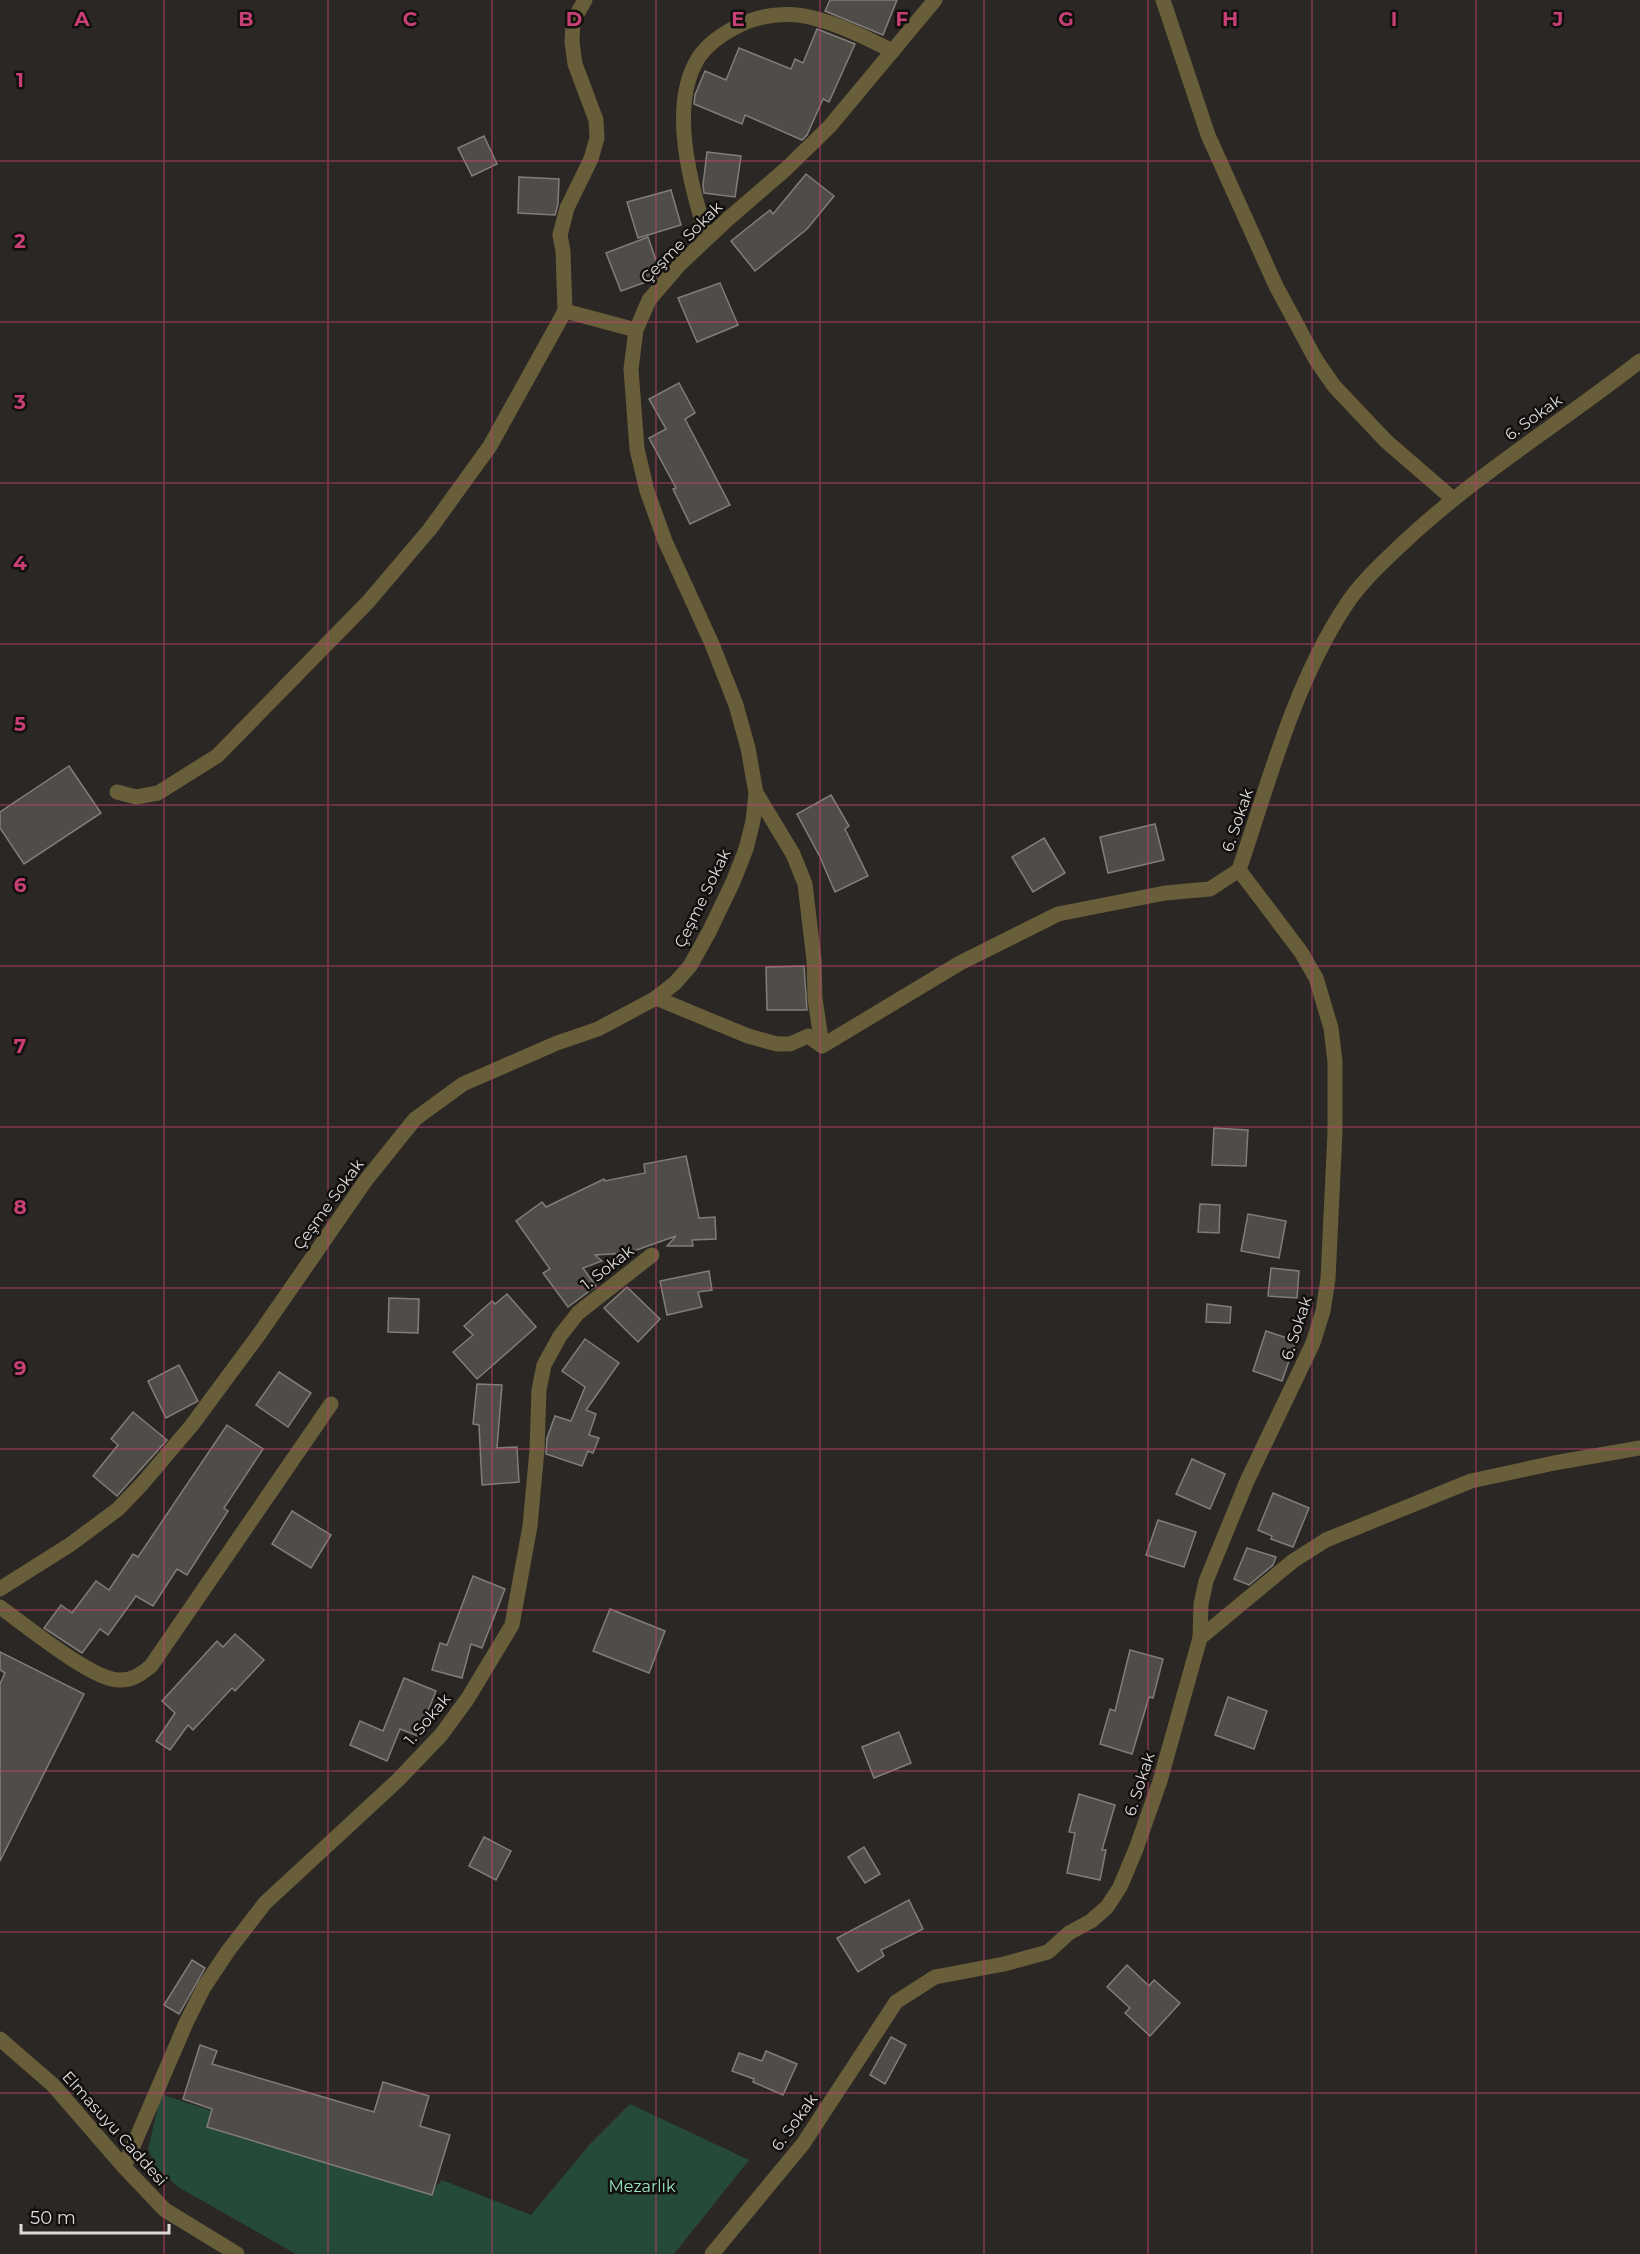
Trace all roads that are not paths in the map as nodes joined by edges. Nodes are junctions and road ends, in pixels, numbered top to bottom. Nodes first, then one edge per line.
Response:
1 (585, 0) edge
2 (935, 0) edge
3 (1163, 0) edge
4 (893, 51) junction
5 (707, 238) junction
6 (565, 311) junction
7 (636, 330) junction
8 (1640, 361) edge
9 (1453, 499) junction
10 (117, 792) dead end
11 (756, 793) junction
12 (1239, 870) junction
13 (656, 998) junction
14 (822, 1046) junction
15 (652, 1255) dead end
16 (331, 1404) dead end
17 (1640, 1448) edge
18 (0, 1589) edge
19 (0, 1607) edge
20 (1200, 1638) junction
21 (0, 2039) edge
22 (124, 2167) junction
23 (237, 2254) edge
24 (712, 2254) edge

1 - 6 street
2 - 4 street, Çeşme Sokak
3 - 9 street
4 - 5 street, Çeşme Sokak
4 - 5 street
5 - 7 street, Çeşme Sokak
6 - 7 street
6 - 10 street
7 - 11 street, Çeşme Sokak
8 - 9 street, 6. Sokak
9 - 12 street, 6. Sokak
11 - 13 street, Çeşme Sokak
11 - 14 street
12 - 14 street
12 - 20 street, 6. Sokak
13 - 14 street
13 - 18 street, Çeşme Sokak
15 - 22 street, 1. Sokak
16 - 19 street
17 - 20 street
20 - 24 street, 6. Sokak
21 - 22 street, Elmasuyu Caddesi
22 - 23 street, Elmasuyu Caddesi

